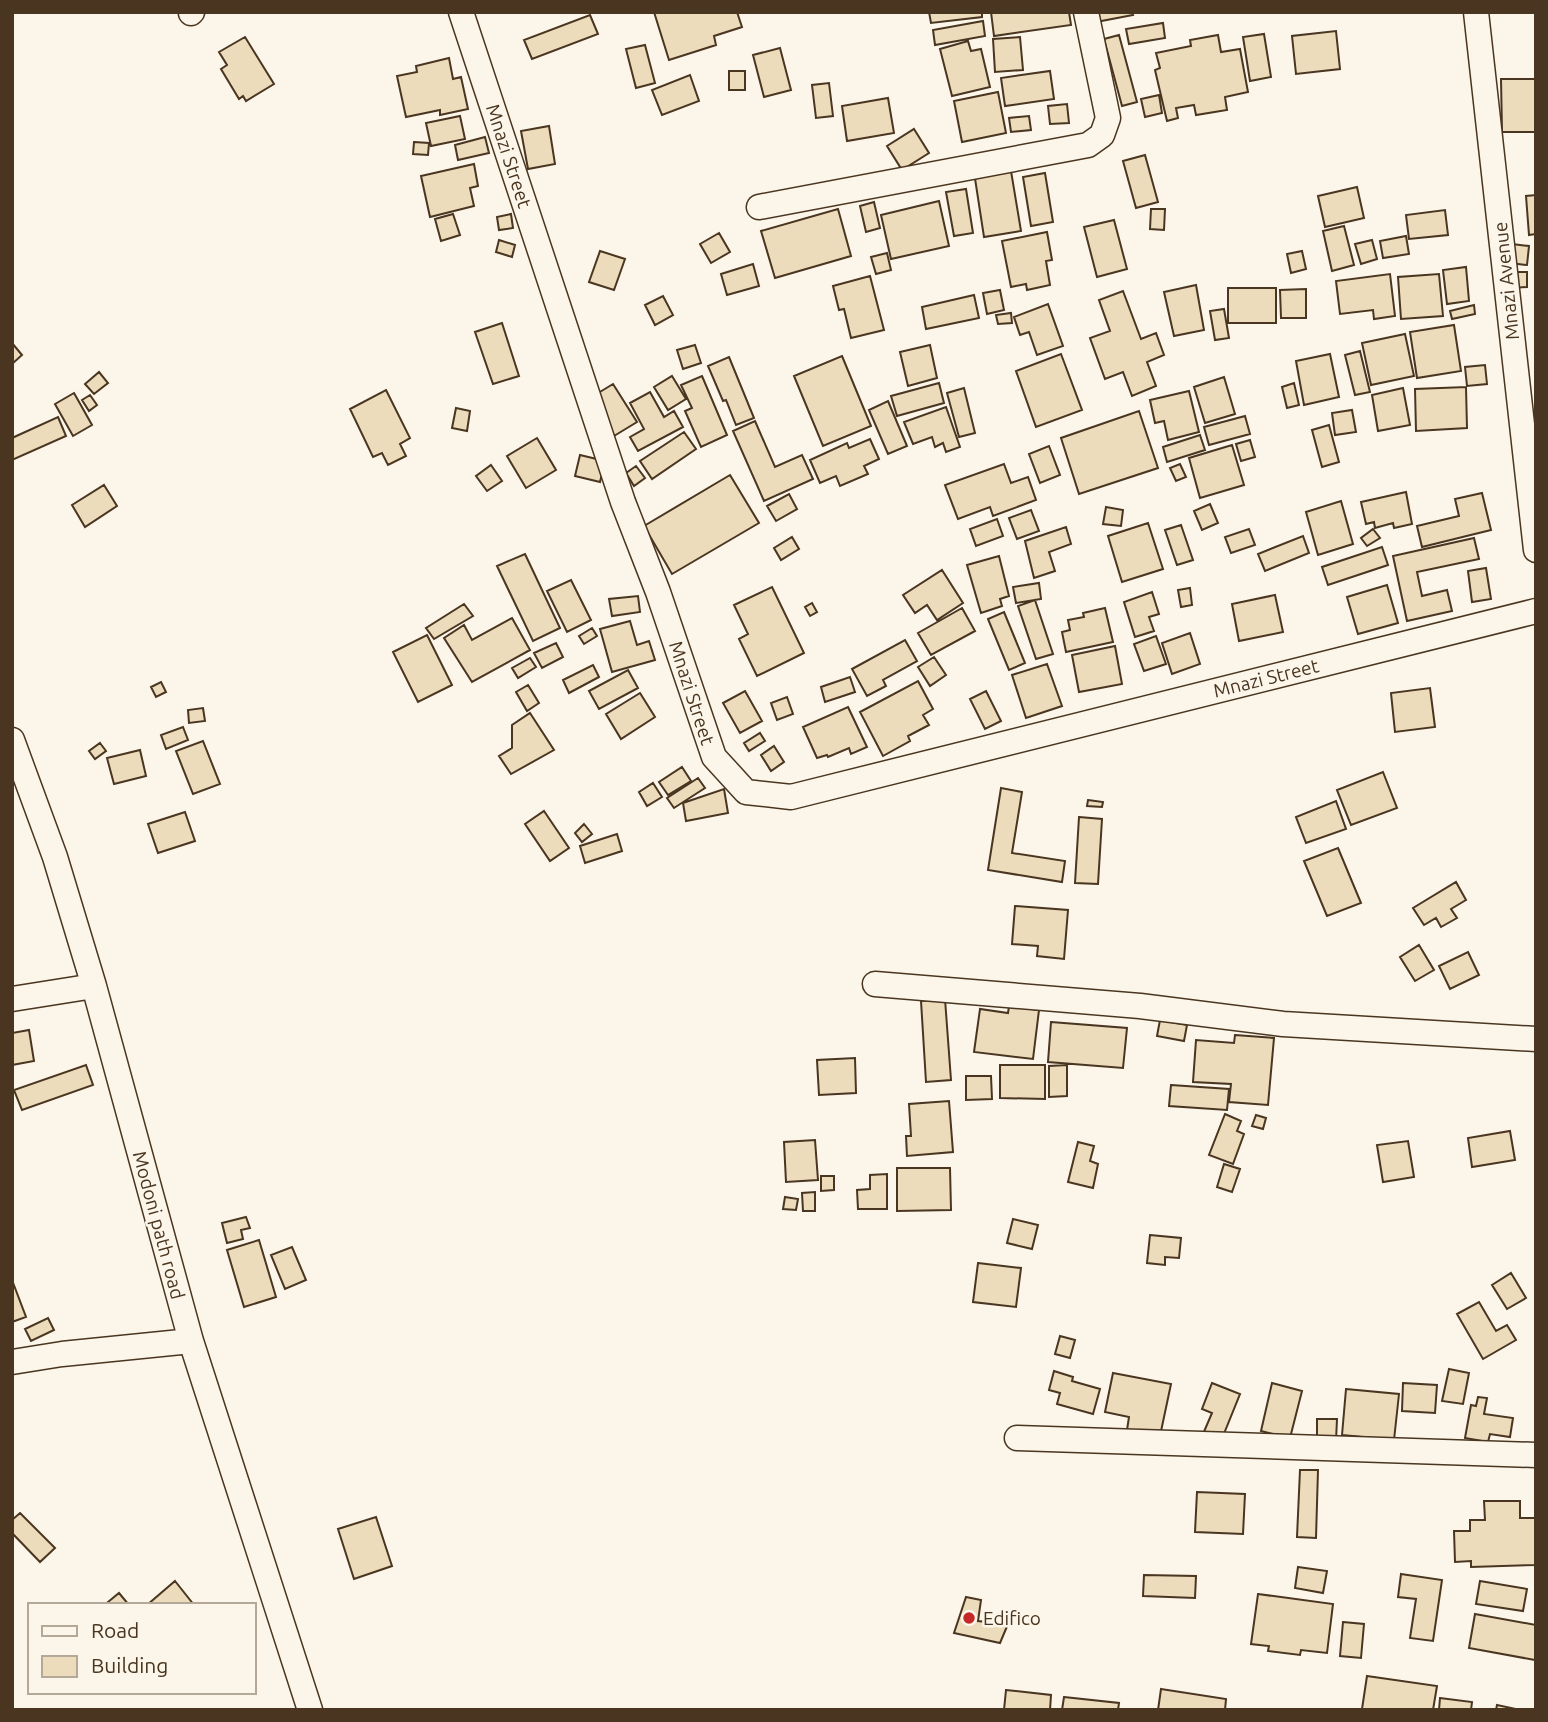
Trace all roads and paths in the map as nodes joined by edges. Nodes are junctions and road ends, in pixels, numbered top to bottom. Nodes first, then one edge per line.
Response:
1 (461, 12) edge
2 (1086, 12) edge
3 (1476, 12) edge
4 (759, 207) dead end
5 (1536, 550) edge
6 (1536, 611) edge
7 (12, 740) edge
8 (875, 984) dead end
9 (93, 986) junction
10 (12, 999) edge
11 (1536, 1039) edge
12 (191, 1341) junction
13 (12, 1362) edge
14 (1017, 1438) dead end
15 (1536, 1455) edge
16 (310, 1710) edge

1 - 6 street, Mnazi Street
2 - 4 street
3 - 5 street, Mnazi Avenue
7 - 9 street, Modoni path road
8 - 11 street
9 - 10 street
9 - 12 street, Modoni path road
12 - 13 street
12 - 16 street, Modoni path road
14 - 15 street

